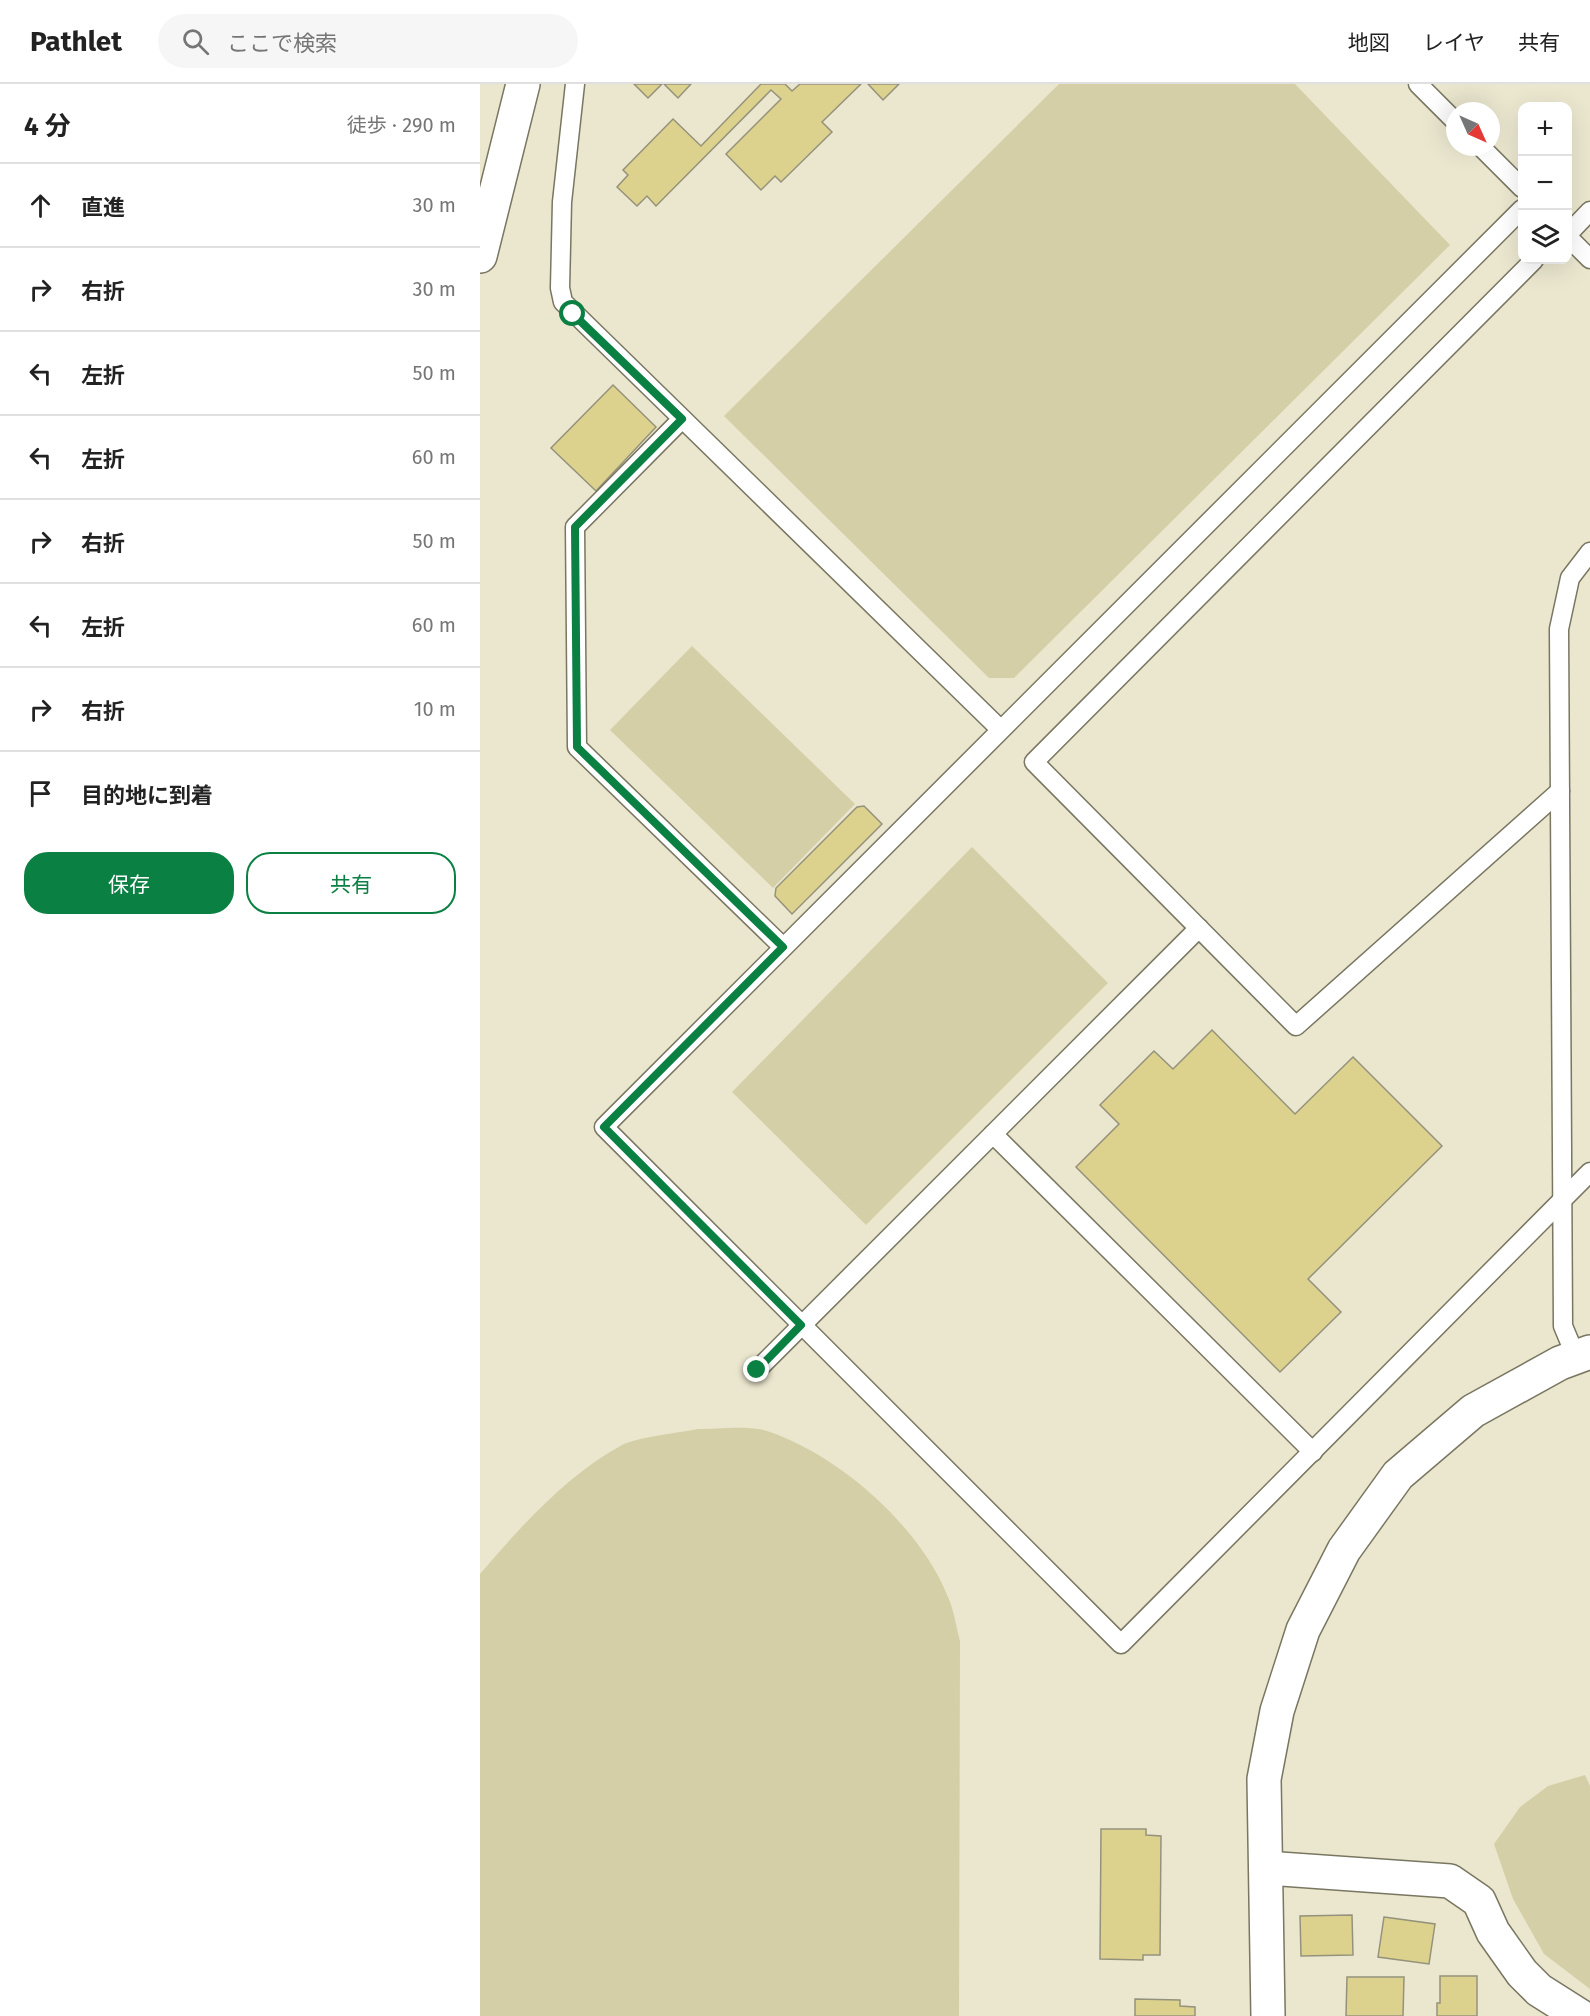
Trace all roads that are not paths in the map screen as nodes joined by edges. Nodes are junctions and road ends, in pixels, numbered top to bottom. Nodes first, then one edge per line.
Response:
1 (523, 84) edge
2 (574, 84) edge
3 (1418, 84) edge
4 (1446, 112) edge
5 (1490, 156) edge
6 (1518, 184) edge
7 (1521, 210) edge
8 (1590, 211) edge
9 (1572, 231) edge
10 (1572, 239) edge
11 (480, 256) edge
12 (1590, 259) edge
13 (1530, 264) edge
14 (682, 419) junction
15 (1590, 552) edge
16 (1000, 729) junction
17 (1560, 791) junction
18 (1199, 928) junction
19 (783, 947) junction
20 (993, 1134) junction
21 (1590, 1172) edge
22 (1562, 1200) junction
23 (801, 1325) junction
24 (1583, 1355) edge
25 (757, 1370) dead end
26 (1312, 1452) junction
27 (1266, 1868) junction
28 (1268, 2016) edge
29 (1580, 2016) edge

1 - 11 street
2 - 14 lane
3 - 4 lane
5 - 6 lane
7 - 16 lane
8 - 9 lane
10 - 12 lane
13 - 18 lane
14 - 16 lane
14 - 19 lane
15 - 17 lane
16 - 19 lane
17 - 18 lane
17 - 22 lane
18 - 20 lane
19 - 23 lane
20 - 23 lane
20 - 26 lane
21 - 22 lane
22 - 24 lane
22 - 26 lane
23 - 25 lane
23 - 26 lane
24 - 27 street
27 - 28 street
27 - 29 street

